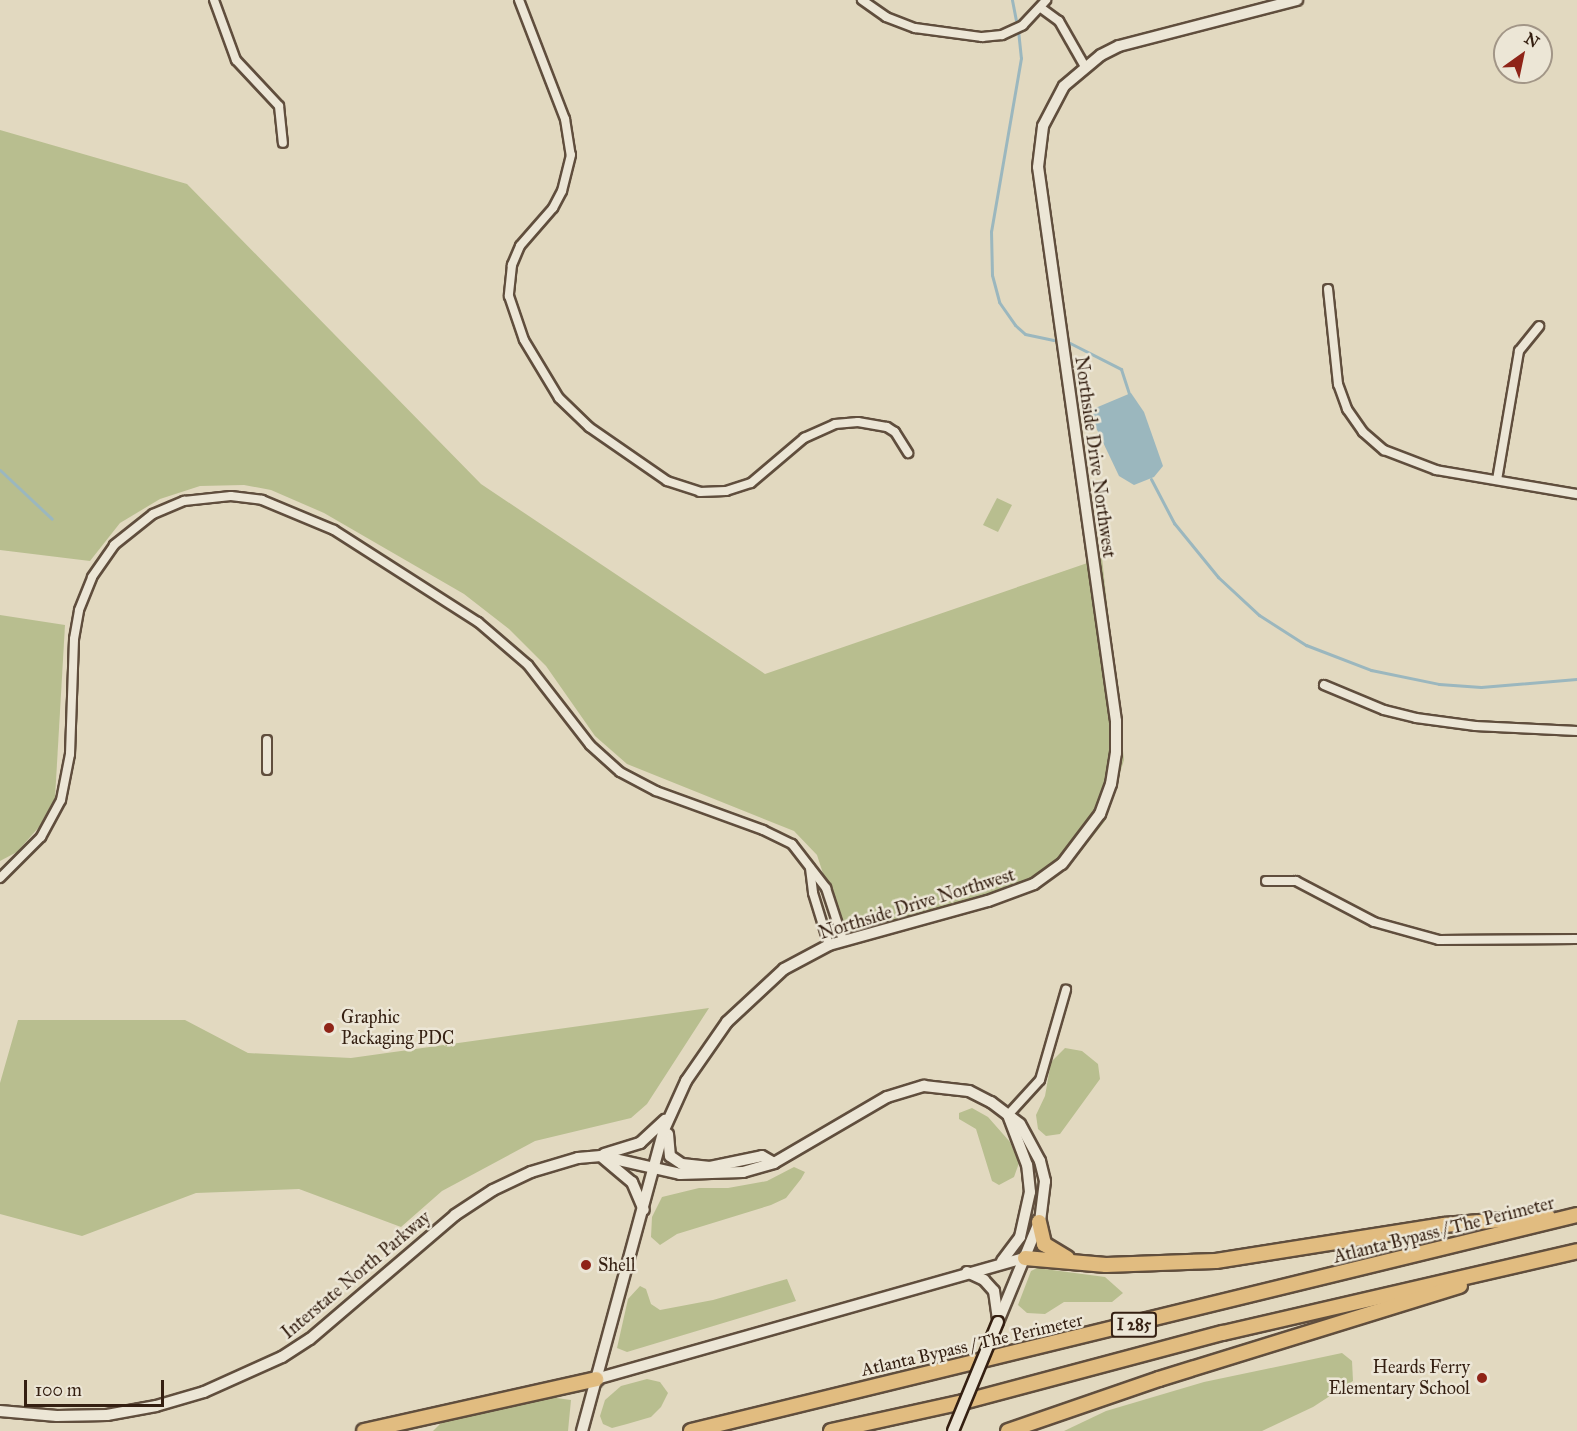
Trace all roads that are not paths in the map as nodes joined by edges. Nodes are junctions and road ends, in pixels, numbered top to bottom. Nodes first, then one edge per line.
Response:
1 (214, 0) edge
2 (519, 0) edge
3 (862, 0) edge
4 (1297, 0) edge
5 (1043, 4) edge
6 (1084, 65) junction
7 (283, 143) dead end
8 (1328, 289) dead end
9 (1539, 326) dead end
10 (908, 453) dead end
11 (1497, 480) junction
12 (1577, 494) edge
13 (1324, 685) dead end
14 (1577, 730) edge
15 (267, 740) dead end
16 (267, 770) dead end
17 (810, 867) junction
18 (0, 878) edge
19 (1266, 881) dead end
20 (1577, 939) edge
21 (843, 940) junction
22 (829, 945) junction
23 (1066, 990) dead end
24 (1008, 1115) junction
25 (669, 1116) junction
26 (599, 1156) junction
27 (774, 1163) junction
28 (655, 1168) junction
29 (644, 1210) junction
30 (1577, 1214) edge
31 (1039, 1222) junction
32 (1577, 1252) edge
33 (1025, 1258) junction
34 (999, 1263) junction
35 (1083, 1263) junction
36 (967, 1272) junction
37 (998, 1323) junction
38 (596, 1379) junction
39 (0, 1411) edge
40 (364, 1431) edge
41 (582, 1431) edge
42 (691, 1431) edge
43 (831, 1431) edge
44 (953, 1431) edge
45 (1008, 1431) edge

1 - 7 street
2 - 10 street
3 - 5 street
4 - 6 street, Northside Drive Northwest
5 - 6 street
6 - 21 street, Northside Drive Northwest
8 - 11 street
9 - 11 street
11 - 12 street
13 - 14 street
15 - 16 street
17 - 18 street
17 - 21 street
17 - 22 street
19 - 20 street
21 - 22 street, Northside Drive Northwest
22 - 25 street, Northside Drive Northwest
23 - 24 street
24 - 27 street, Interstate North Parkway
24 - 31 street, Interstate North Parkway
24 - 34 street
25 - 26 street
25 - 27 street
25 - 28 street, Northside Drive Northwest
26 - 28 street, Interstate North Parkway
26 - 29 street
26 - 39 street, Interstate North Parkway
27 - 28 street, Interstate North Parkway
28 - 29 street, Northside Drive Northwest
29 - 38 street, Northside Drive Northwest
30 - 35 highway
30 - 42 highway, Atlanta Bypass / The Perimeter / I 285
31 - 33 street, Interstate North Parkway
31 - 35 highway
32 - 43 highway, I 285
32 - 45 highway
33 - 34 street
33 - 35 highway
33 - 37 street, Interstate North Parkway
34 - 36 street
36 - 37 street
36 - 38 street
37 - 44 street, Interstate North Parkway, bridge
38 - 40 highway
38 - 41 street, Northside Drive Northwest

